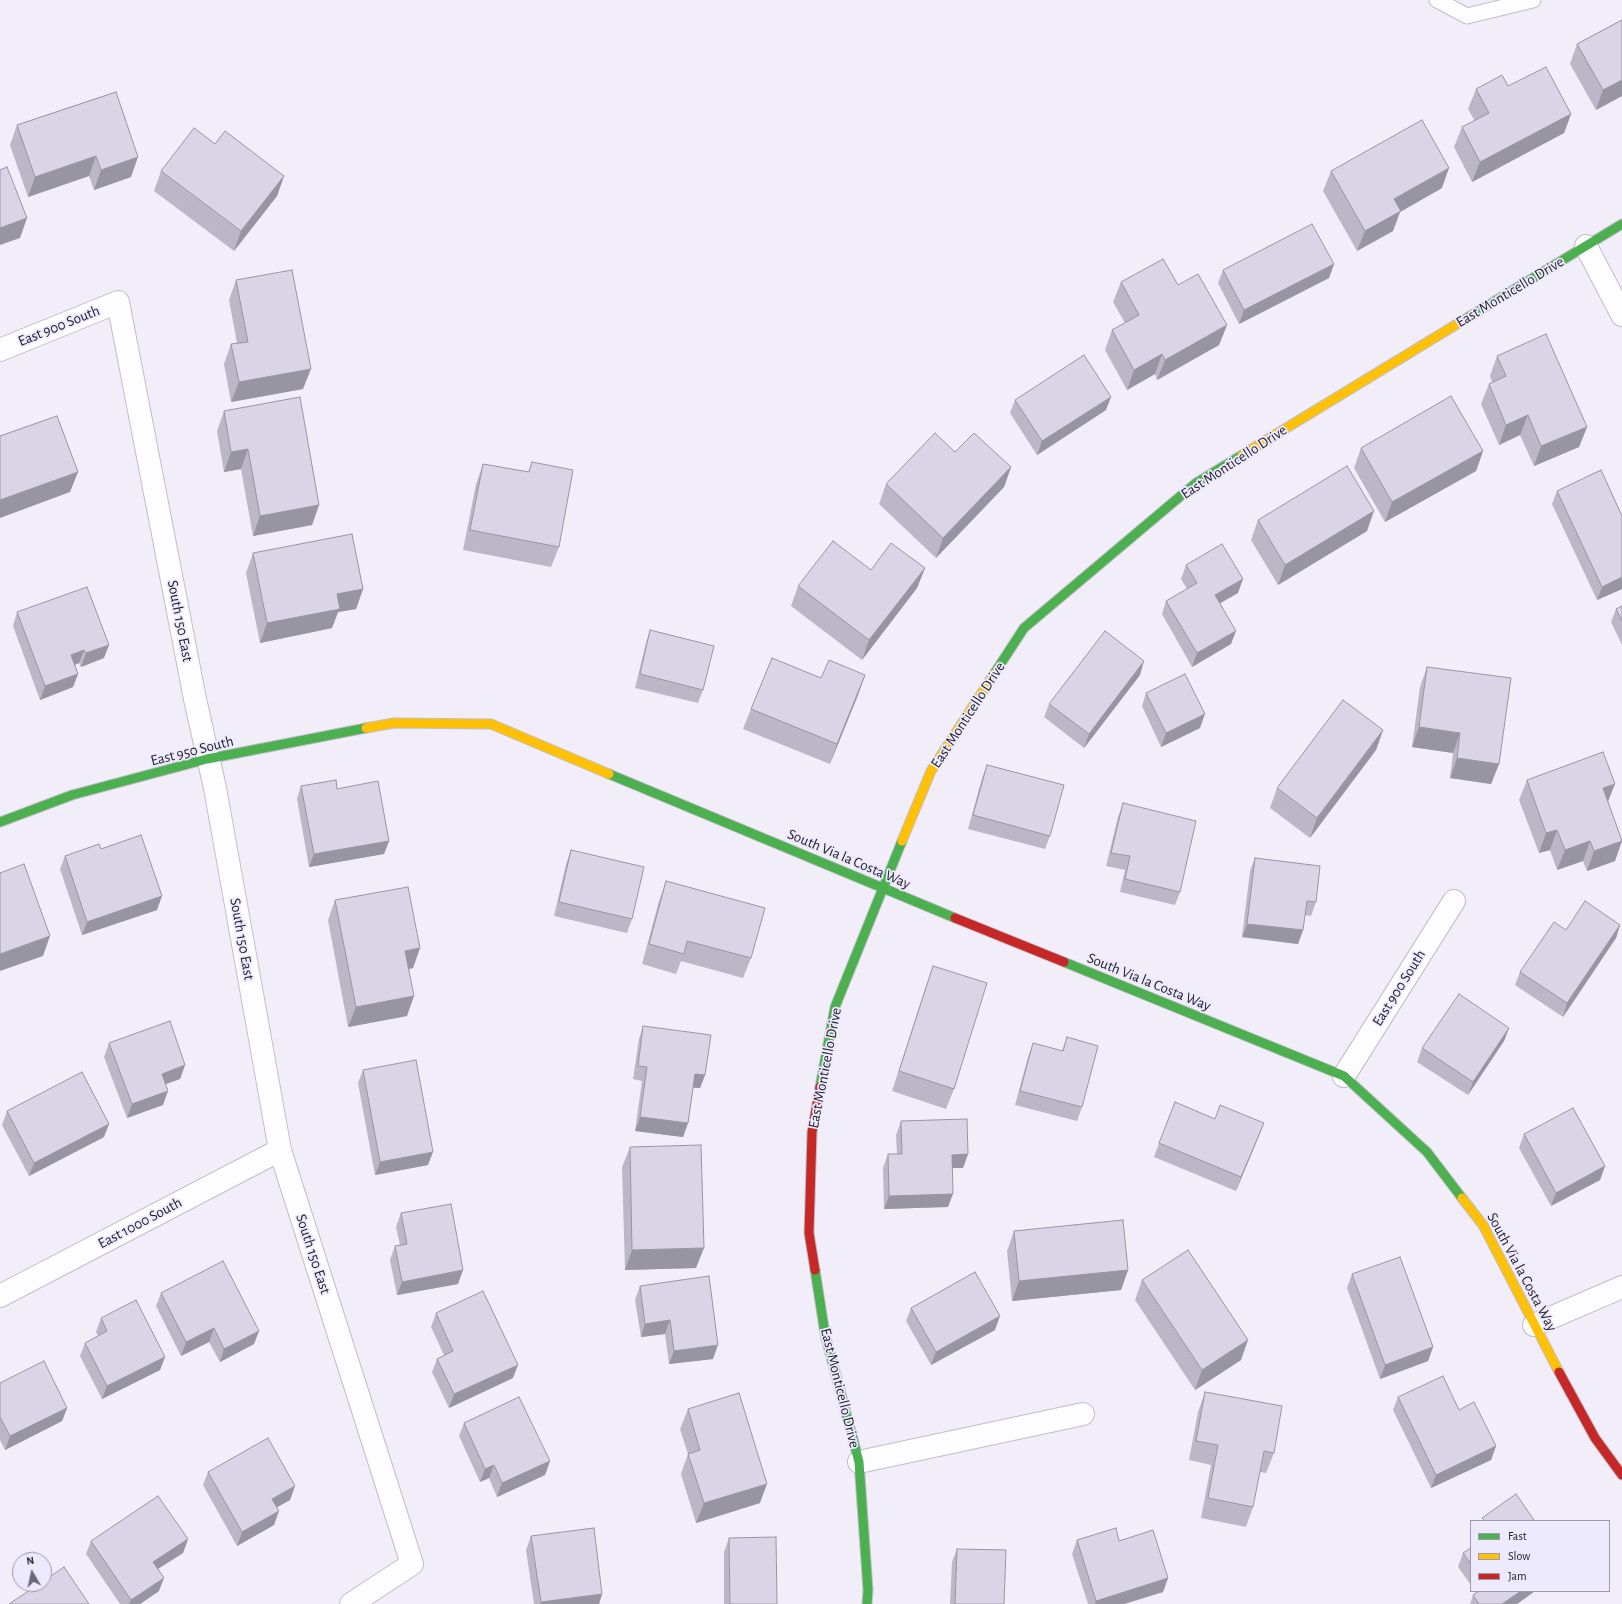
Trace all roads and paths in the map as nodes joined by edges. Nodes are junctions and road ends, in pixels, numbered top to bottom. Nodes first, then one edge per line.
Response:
1 (1437, 0) edge
2 (1533, 0) edge
3 (1622, 224) edge
4 (1586, 246) junction
5 (118, 302) joint
6 (1622, 315) edge
7 (0, 350) edge
8 (491, 724) joint
9 (207, 759) junction
10 (0, 822) edge
11 (883, 889) junction
12 (1454, 901) dead end
13 (1344, 1076) junction
14 (280, 1150) junction
15 (1622, 1287) edge
16 (0, 1296) edge
17 (1534, 1325) junction
18 (1083, 1414) dead end
19 (859, 1462) junction
20 (1622, 1475) edge
21 (351, 1604) edge
22 (867, 1604) edge

1 - 2 lane
3 - 4 street, East Monticello Drive
4 - 6 street
4 - 11 street, East Monticello Drive
5 - 7 street, East 900 South
5 - 9 street, South 150 East
8 - 9 street, East 950 South
8 - 11 street, South Via la Costa Way
9 - 10 street, East 950 South
9 - 14 street, South 150 East
11 - 13 street, South Via la Costa Way
11 - 19 street, East Monticello Drive
12 - 13 street, East 900 South
13 - 17 street, South Via la Costa Way
14 - 16 street, East 1000 South
14 - 21 street, South 150 East
15 - 17 street
17 - 20 street, South Via la Costa Way
18 - 19 street, East Monticello Drive
19 - 22 street, East Monticello Drive

